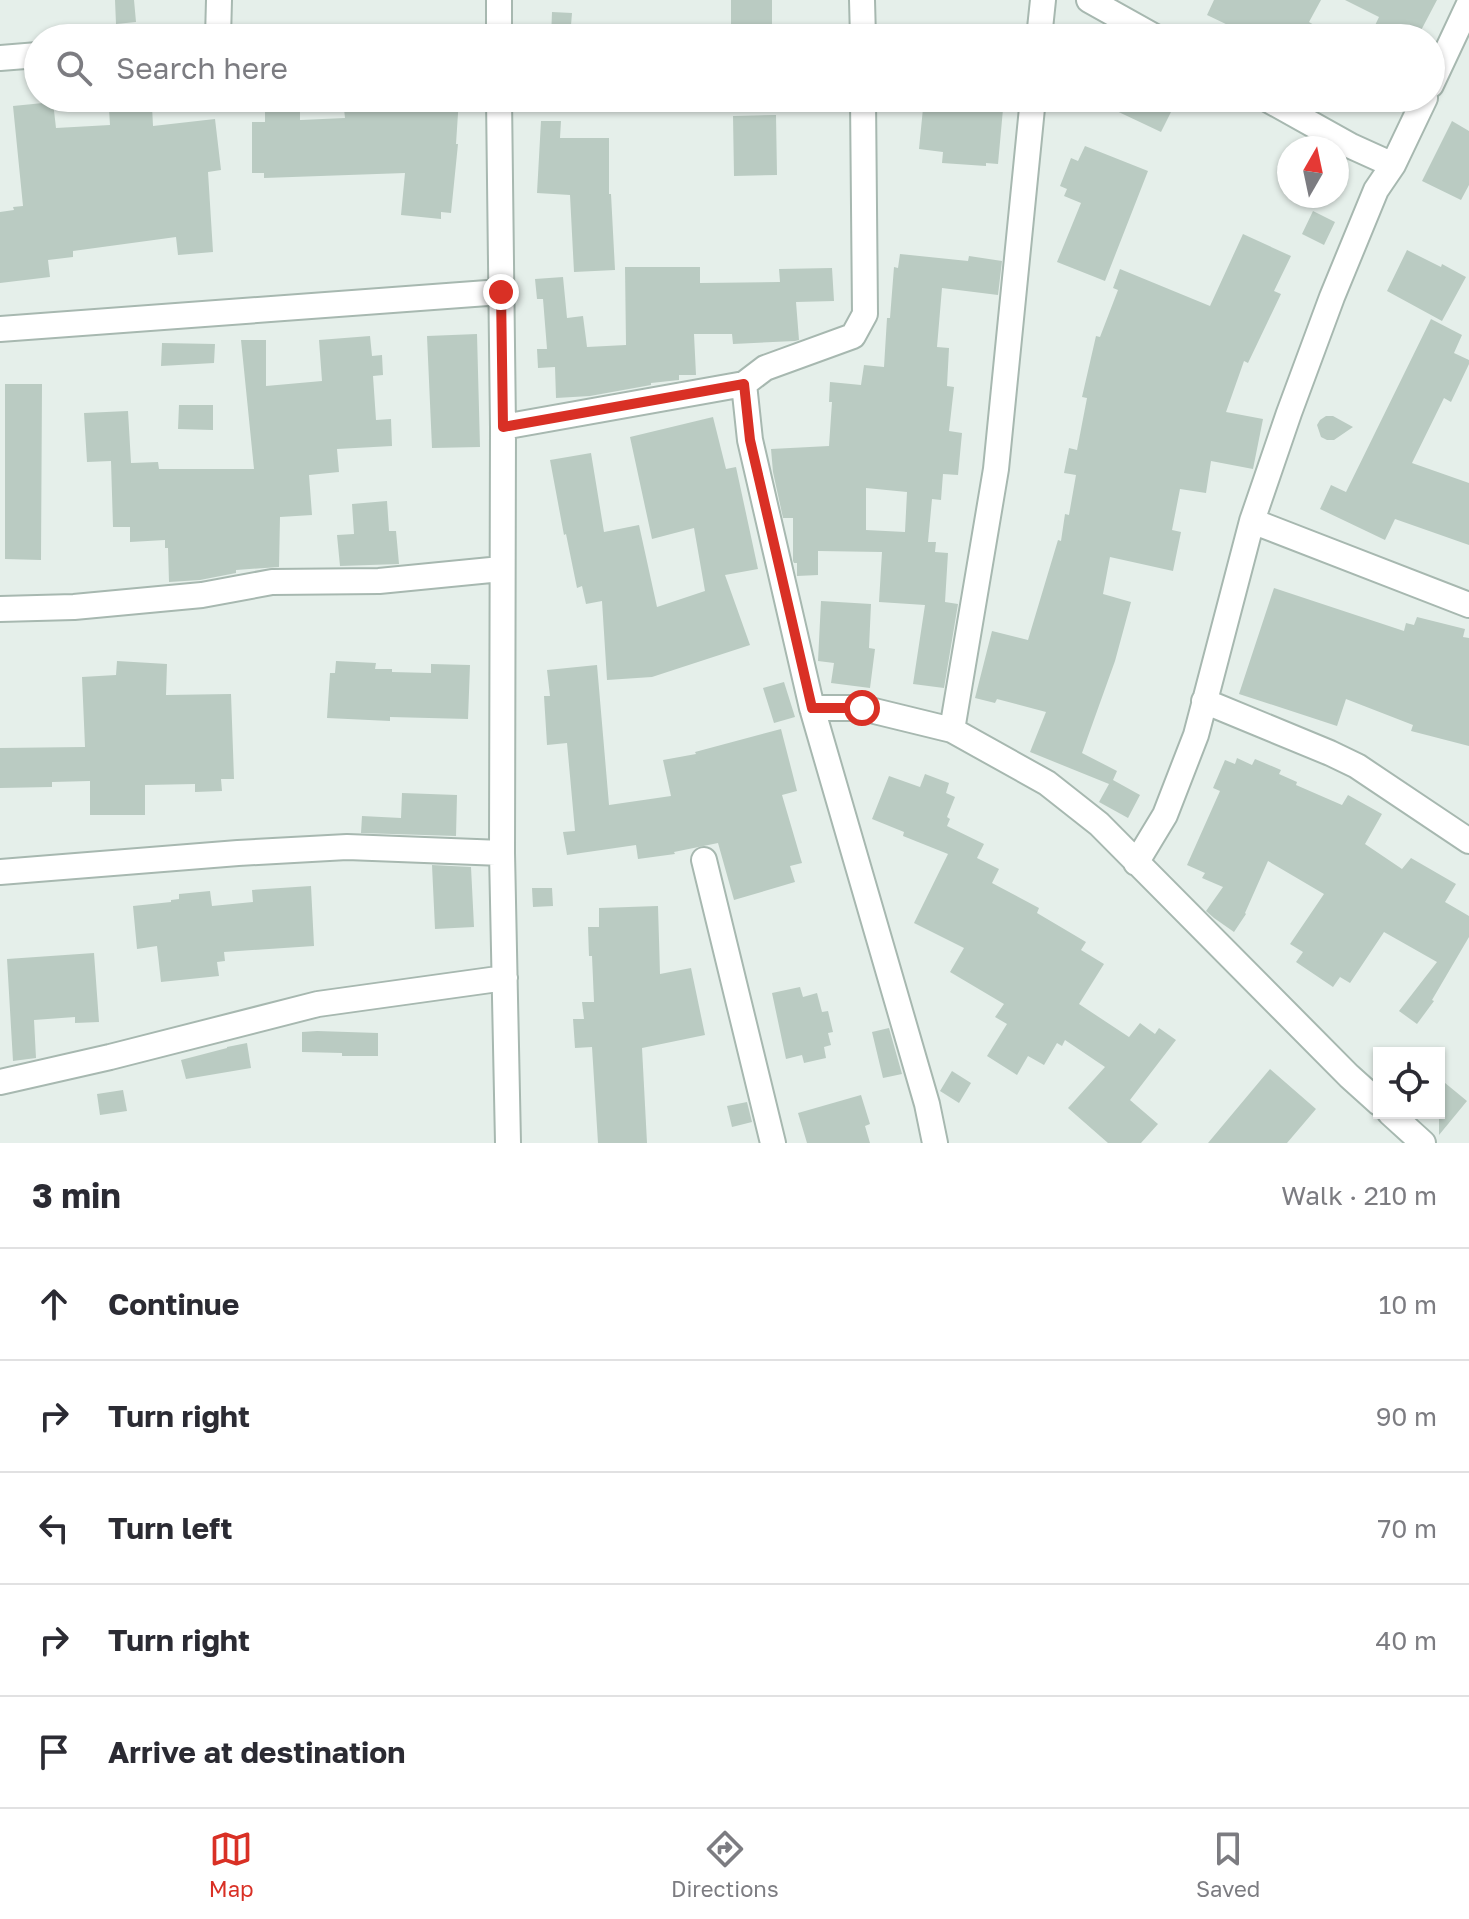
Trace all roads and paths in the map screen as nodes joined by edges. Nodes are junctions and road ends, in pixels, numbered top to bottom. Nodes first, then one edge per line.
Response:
1 (219, 0) edge
2 (499, 0) edge
3 (862, 0) edge
4 (1043, 0) edge
5 (1089, 0) edge
6 (1469, 4) edge
7 (218, 24) edge
8 (499, 24) edge
9 (863, 24) edge
10 (1040, 24) edge
11 (1132, 24) edge
12 (1445, 55) edge
13 (24, 56) edge
14 (0, 58) edge
15 (499, 112) edge
16 (863, 112) edge
17 (1032, 112) edge
18 (1290, 112) edge
19 (1418, 112) edge
20 (1393, 165) junction
21 (501, 292) junction
22 (0, 329) edge
23 (744, 384) junction
24 (503, 427) junction
25 (1252, 521) junction
26 (501, 569) junction
27 (1469, 605) edge
28 (0, 609) edge
29 (1204, 701) junction
30 (812, 708) junction
31 (952, 730) junction
32 (1469, 841) edge
33 (502, 853) junction
34 (704, 860) dead end
35 (1136, 863) junction
36 (0, 872) edge
37 (505, 978) junction
38 (0, 1082) edge
39 (1373, 1098) edge
40 (1397, 1119) edge
41 (508, 1143) edge
42 (773, 1143) edge
43 (935, 1143) edge
44 (1423, 1143) edge

1 - 7 street
2 - 8 street
3 - 9 street
4 - 10 street
5 - 11 street
6 - 12 street
13 - 14 street
15 - 21 street
16 - 23 street
17 - 31 street
18 - 20 street
19 - 20 street
20 - 25 street
21 - 22 street
21 - 24 street
23 - 24 street
23 - 30 street
24 - 26 street
25 - 27 street
25 - 29 street
26 - 28 street
26 - 33 street
29 - 32 street
29 - 35 street
30 - 31 street
30 - 43 street
31 - 35 street
33 - 36 street
33 - 37 street
34 - 42 street
35 - 39 street
37 - 38 street
37 - 41 street
40 - 44 street

